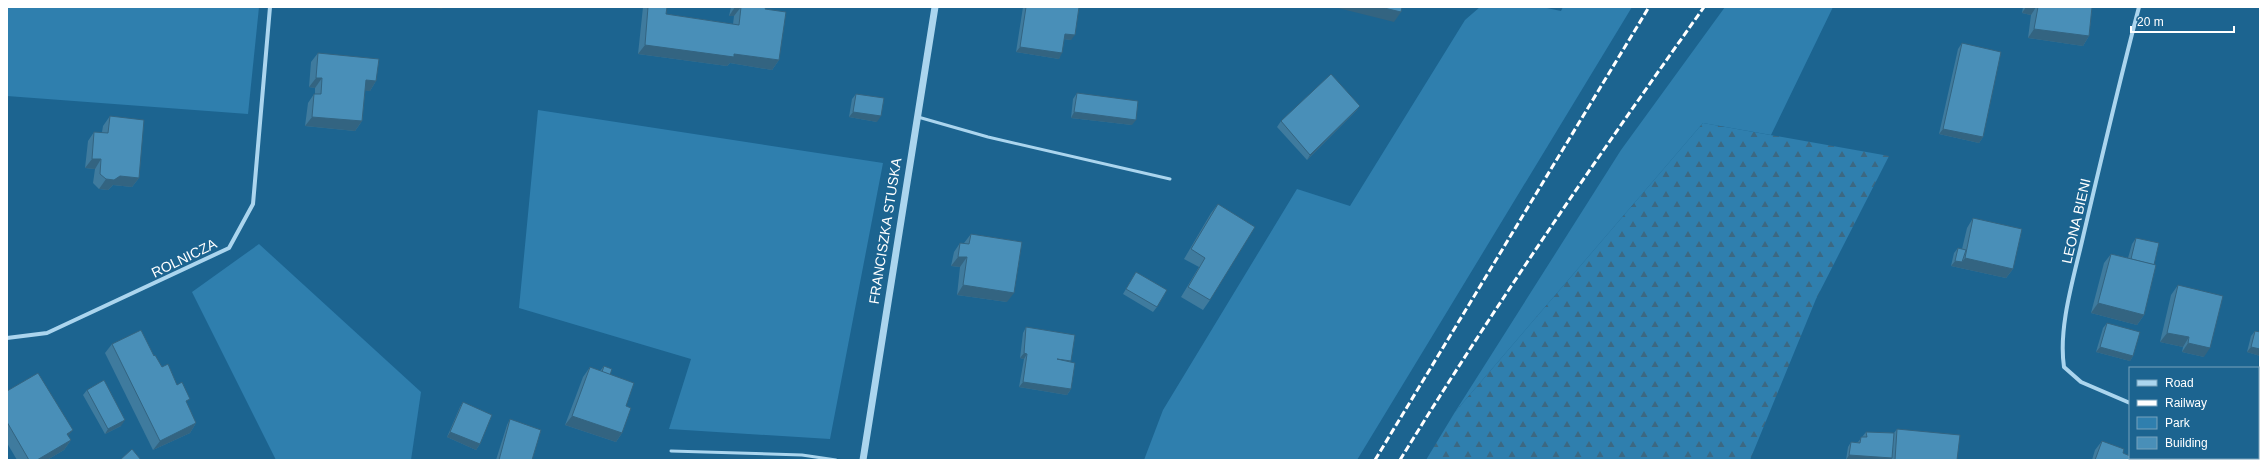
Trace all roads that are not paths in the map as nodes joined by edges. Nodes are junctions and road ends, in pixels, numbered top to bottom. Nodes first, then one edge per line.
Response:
1 (270, 7) edge
2 (935, 7) edge
3 (2139, 7) edge
4 (917, 117) junction
5 (1170, 179) dead end
6 (7, 338) edge
7 (2129, 403) edge
8 (671, 451) dead end
9 (836, 460) edge
10 (863, 460) edge

1 - 6 street, ROLNICZA
2 - 4 street, FRANCISZKA STUSKA
3 - 7 street, LEONA BIENI
4 - 5 lane
4 - 10 street, FRANCISZKA STUSKA
8 - 9 lane

